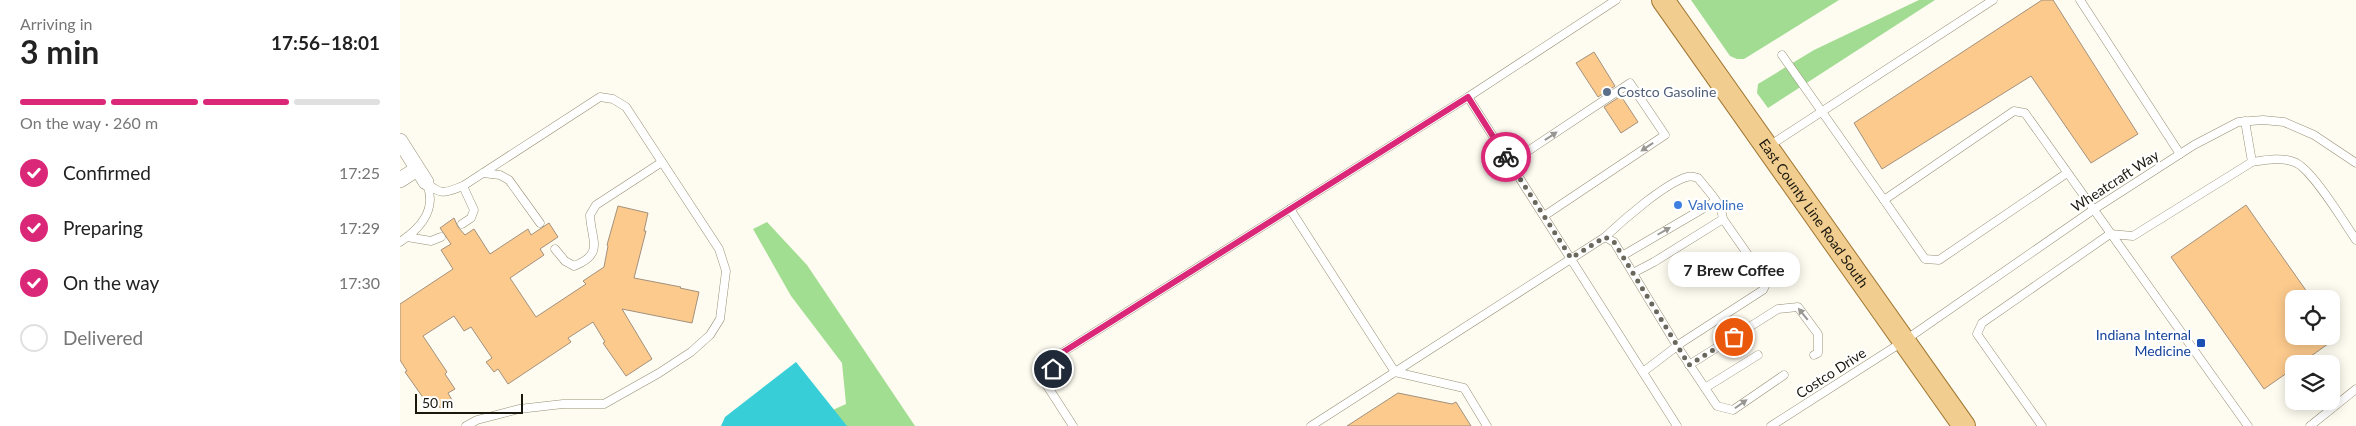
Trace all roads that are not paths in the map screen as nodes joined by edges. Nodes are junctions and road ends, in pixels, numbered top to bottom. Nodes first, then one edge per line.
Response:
1 (1616, 0) edge
2 (1663, 0) edge
3 (1993, 0) edge
4 (2080, 0) edge
5 (1782, 55) dead end
6 (1468, 97) junction
7 (1821, 110) junction
8 (2244, 121) junction
9 (400, 141) edge
10 (1767, 147) junction
11 (2180, 154) junction
12 (662, 162) junction
13 (2252, 162) junction
14 (1510, 163) junction
15 (2356, 163) edge
16 (417, 168) junction
17 (2067, 172) junction
18 (483, 173) junction
19 (400, 180) edge
20 (426, 182) junction
21 (462, 186) junction
22 (1884, 200) junction
23 (1716, 201) junction
24 (1290, 209) junction
25 (2093, 210) junction
26 (1544, 216) junction
27 (1723, 219) junction
28 (540, 223) dead end
29 (462, 224) dead end
30 (2110, 234) junction
31 (407, 237) junction
32 (441, 237) dead end
33 (1605, 237) junction
34 (2356, 240) edge
35 (400, 242) edge
36 (556, 249) dead end
37 (1622, 256) junction
38 (1571, 258) junction
39 (1633, 273) junction
40 (1904, 341) junction
41 (1677, 346) junction
42 (1758, 355) dead end
43 (1814, 356) dead end
44 (1689, 365) junction
45 (1395, 372) junction
46 (1643, 372) junction
47 (1784, 375) dead end
48 (1705, 388) junction
49 (2356, 389) edge
50 (466, 426) edge
51 (1073, 426) edge
52 (1311, 426) edge
53 (1487, 426) edge
54 (1678, 426) edge
55 (1771, 426) edge
56 (1964, 426) edge
57 (2042, 426) edge
58 (2248, 426) edge
59 (2310, 426) edge

1 - 6 lane
2 - 10 main road, East County Line Road South
3 - 7 lane
4 - 11 lane
5 - 7 lane
6 - 14 lane
6 - 24 lane
7 - 10 lane
7 - 22 lane
8 - 11 lane, Wheatcraft Way
8 - 13 lane
8 - 15 lane, Wheatcraft Way
9 - 16 street
10 - 40 main road, East County Line Road South
11 - 25 lane, Wheatcraft Way
12 - 18 lane
12 - 36 lane
12 - 50 lane
13 - 30 lane
13 - 34 lane
14 - 26 lane
14 -> 26 lane
16 - 19 street
16 - 20 street
17 - 22 lane
17 - 22 lane
17 - 25 lane
18 - 21 lane
18 - 28 lane
20 - 21 lane
20 - 31 lane
21 - 29 lane
23 - 27 lane
23 - 33 lane
37 -> 23 lane
24 - 45 lane
24 - 51 lane
25 - 30 lane
25 - 40 lane, Wheatcraft Way
26 - 38 lane
27 - 39 lane
27 - 41 lane
30 - 57 lane
30 - 58 lane
31 - 32 lane
31 - 35 lane
33 - 37 lane
33 - 38 lane
37 - 39 lane
38 - 45 lane
38 - 46 lane
39 - 41 lane
40 - 55 lane, Costco Drive
40 - 56 main road, East County Line Road South
41 - 44 lane
41 - 46 lane
42 - 48 lane
43 -> 44 lane
44 - 48 lane
45 - 52 lane
45 - 53 lane
46 - 54 lane
48 -> 47 lane
49 - 59 lane

